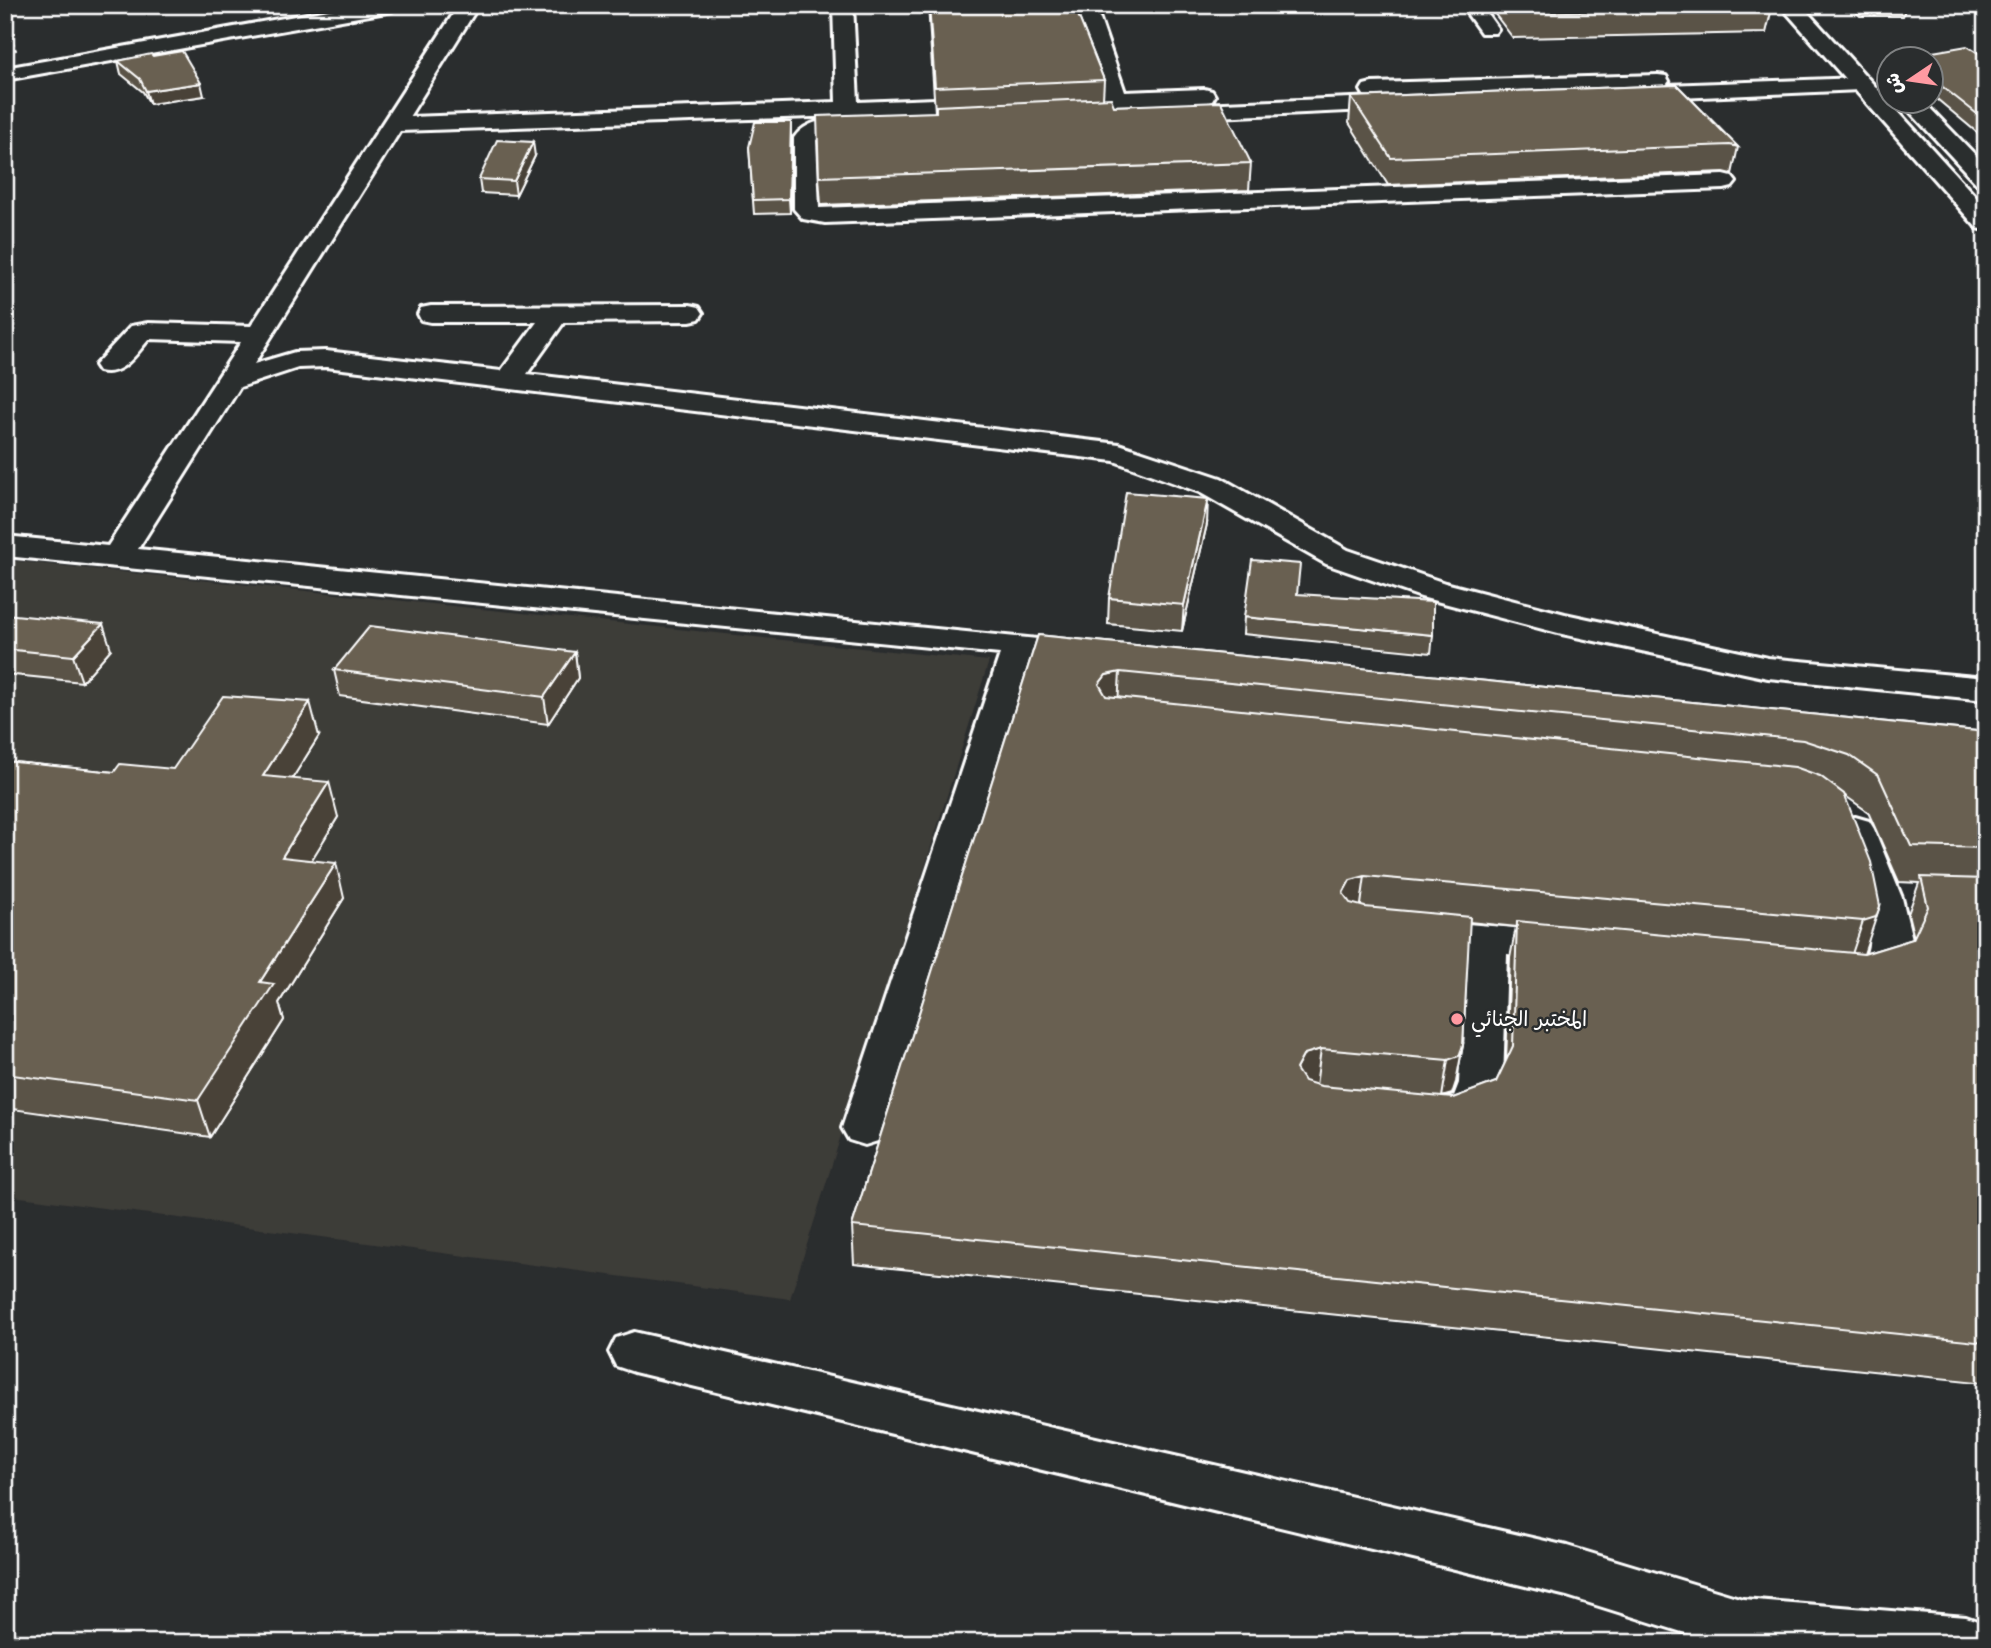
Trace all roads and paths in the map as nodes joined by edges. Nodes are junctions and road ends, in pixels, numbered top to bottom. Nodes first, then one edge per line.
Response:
1 (392, 5) edge
2 (469, 5) edge
3 (843, 5) edge
4 (1085, 5) edge
5 (1471, 5) edge
6 (1790, 5) edge
7 (5, 22) edge
8 (1488, 29) dead end
9 (15, 73) edge
10 (1855, 79) junction
11 (1116, 99) junction
12 (847, 108) junction
13 (1925, 116) edge
14 (394, 124) junction
15 (1986, 180) edge
16 (1724, 182) dead end
17 (1986, 223) edge
18 (557, 313) junction
19 (690, 313) dead end
20 (431, 314) dead end
21 (260, 334) junction
22 (109, 365) dead end
23 (508, 380) junction
24 (230, 381) junction
25 (5, 546) edge
26 (117, 557) junction
27 (1020, 646) junction
28 (1112, 655) edge
29 (1986, 689) edge
30 (1833, 808) edge
31 (1385, 930) edge
32 (1487, 938) junction
33 (1595, 949) edge
34 (1824, 971) edge
35 (1394, 1112) edge
36 (865, 1128) dead end
37 (634, 1352) dead end
38 (1966, 1643) edge

1 - 9 main road
2 - 14 main road
3 - 12 main road
4 - 11 main road
5 - 8 main road
6 - 10 main road
7 - 9 path
10 - 11 main road
10 - 11 main road
10 - 17 main road
12 - 14 main road
12 - 16 main road
13 - 15 main road
14 - 21 main road
18 - 19 main road
18 - 20 main road
18 - 23 main road
21 - 22 main road
21 - 24 main road
23 - 24 main road
23 - 29 main road
24 - 26 main road
25 - 26 main road
26 - 27 main road
27 - 28 main road
27 - 36 main road
30 - 34 main road
31 - 32 main road
32 - 33 main road
32 - 35 main road
37 - 38 main road

